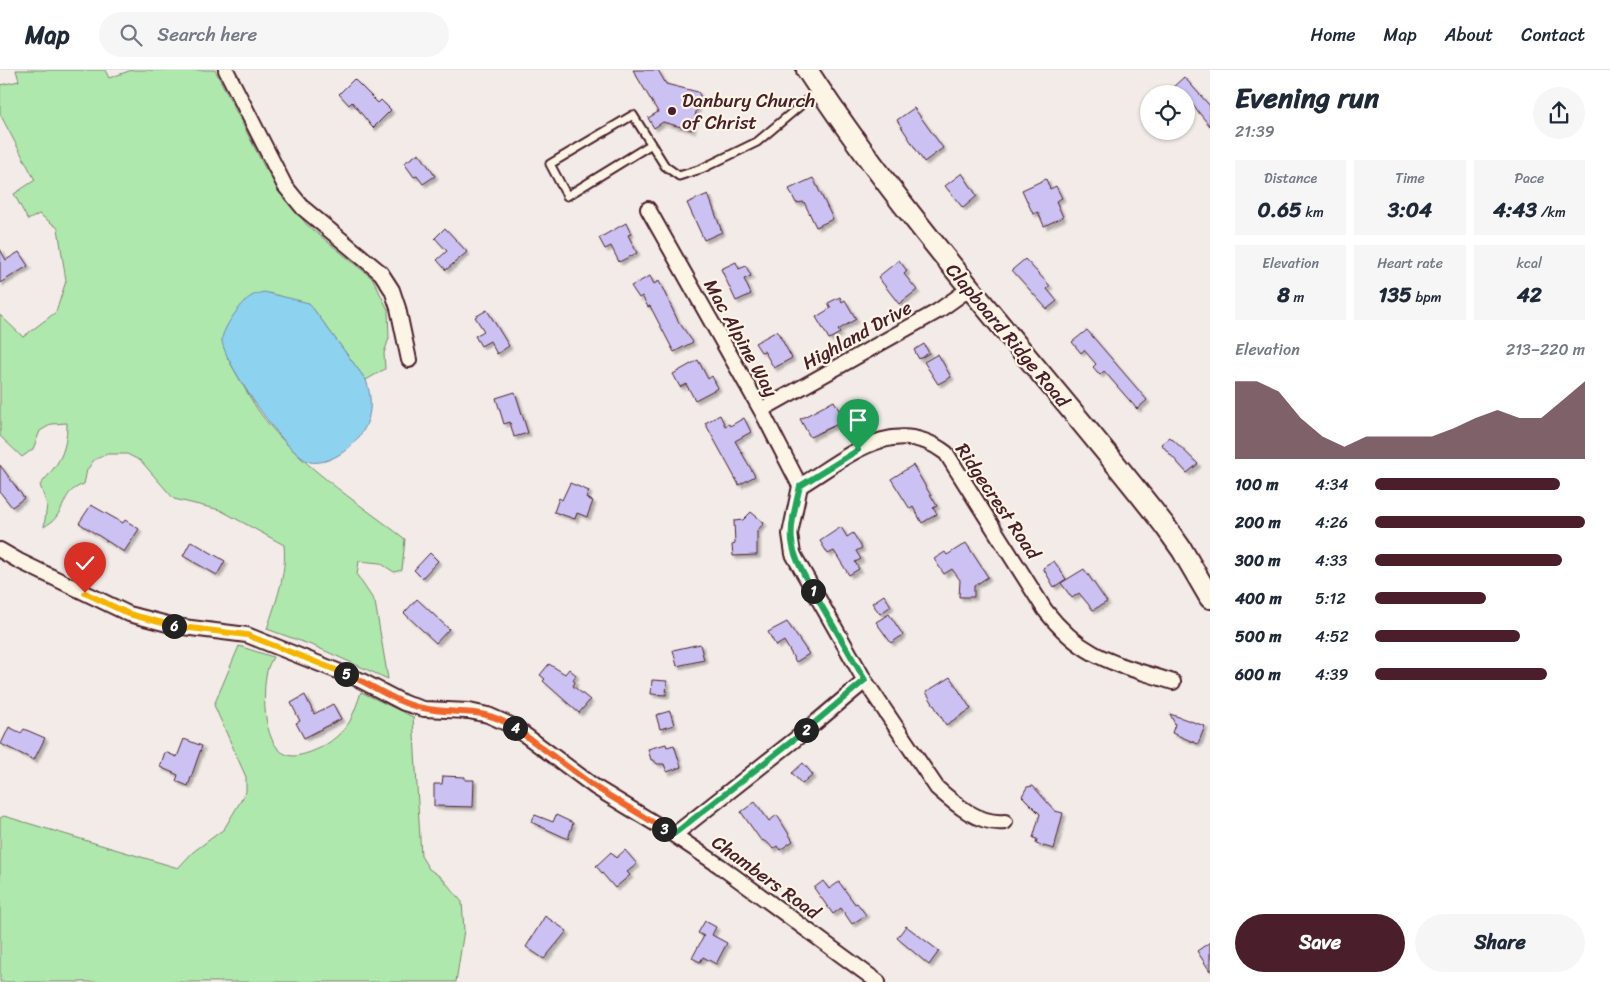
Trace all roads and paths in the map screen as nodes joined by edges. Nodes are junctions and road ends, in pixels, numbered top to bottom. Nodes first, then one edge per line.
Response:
1 (226, 70) edge
2 (807, 70) edge
3 (820, 89) junction
4 (650, 145) junction
5 (648, 210) dead end
6 (970, 289) junction
7 (409, 360) dead end
8 (761, 410) junction
9 (800, 486) junction
10 (0, 550) edge
11 (1210, 598) edge
12 (865, 680) junction
13 (1173, 682) dead end
14 (1005, 822) dead end
15 (674, 834) junction
16 (878, 982) edge

1 - 7 street
2 - 3 main road, Clapboard Ridge Road
3 - 4 lane
3 - 6 main road, Clapboard Ridge Road
4 - 4 lane
5 - 8 street, Mac Alpine Way
6 - 8 street, Highland Drive
6 - 11 main road, Clapboard Ridge Road
8 - 9 street, Mac Alpine Way
9 - 12 street
9 - 13 street, Ridgecrest Road
10 - 15 street, Chambers Road
12 - 14 street
12 - 15 street
15 - 16 street, Chambers Road

